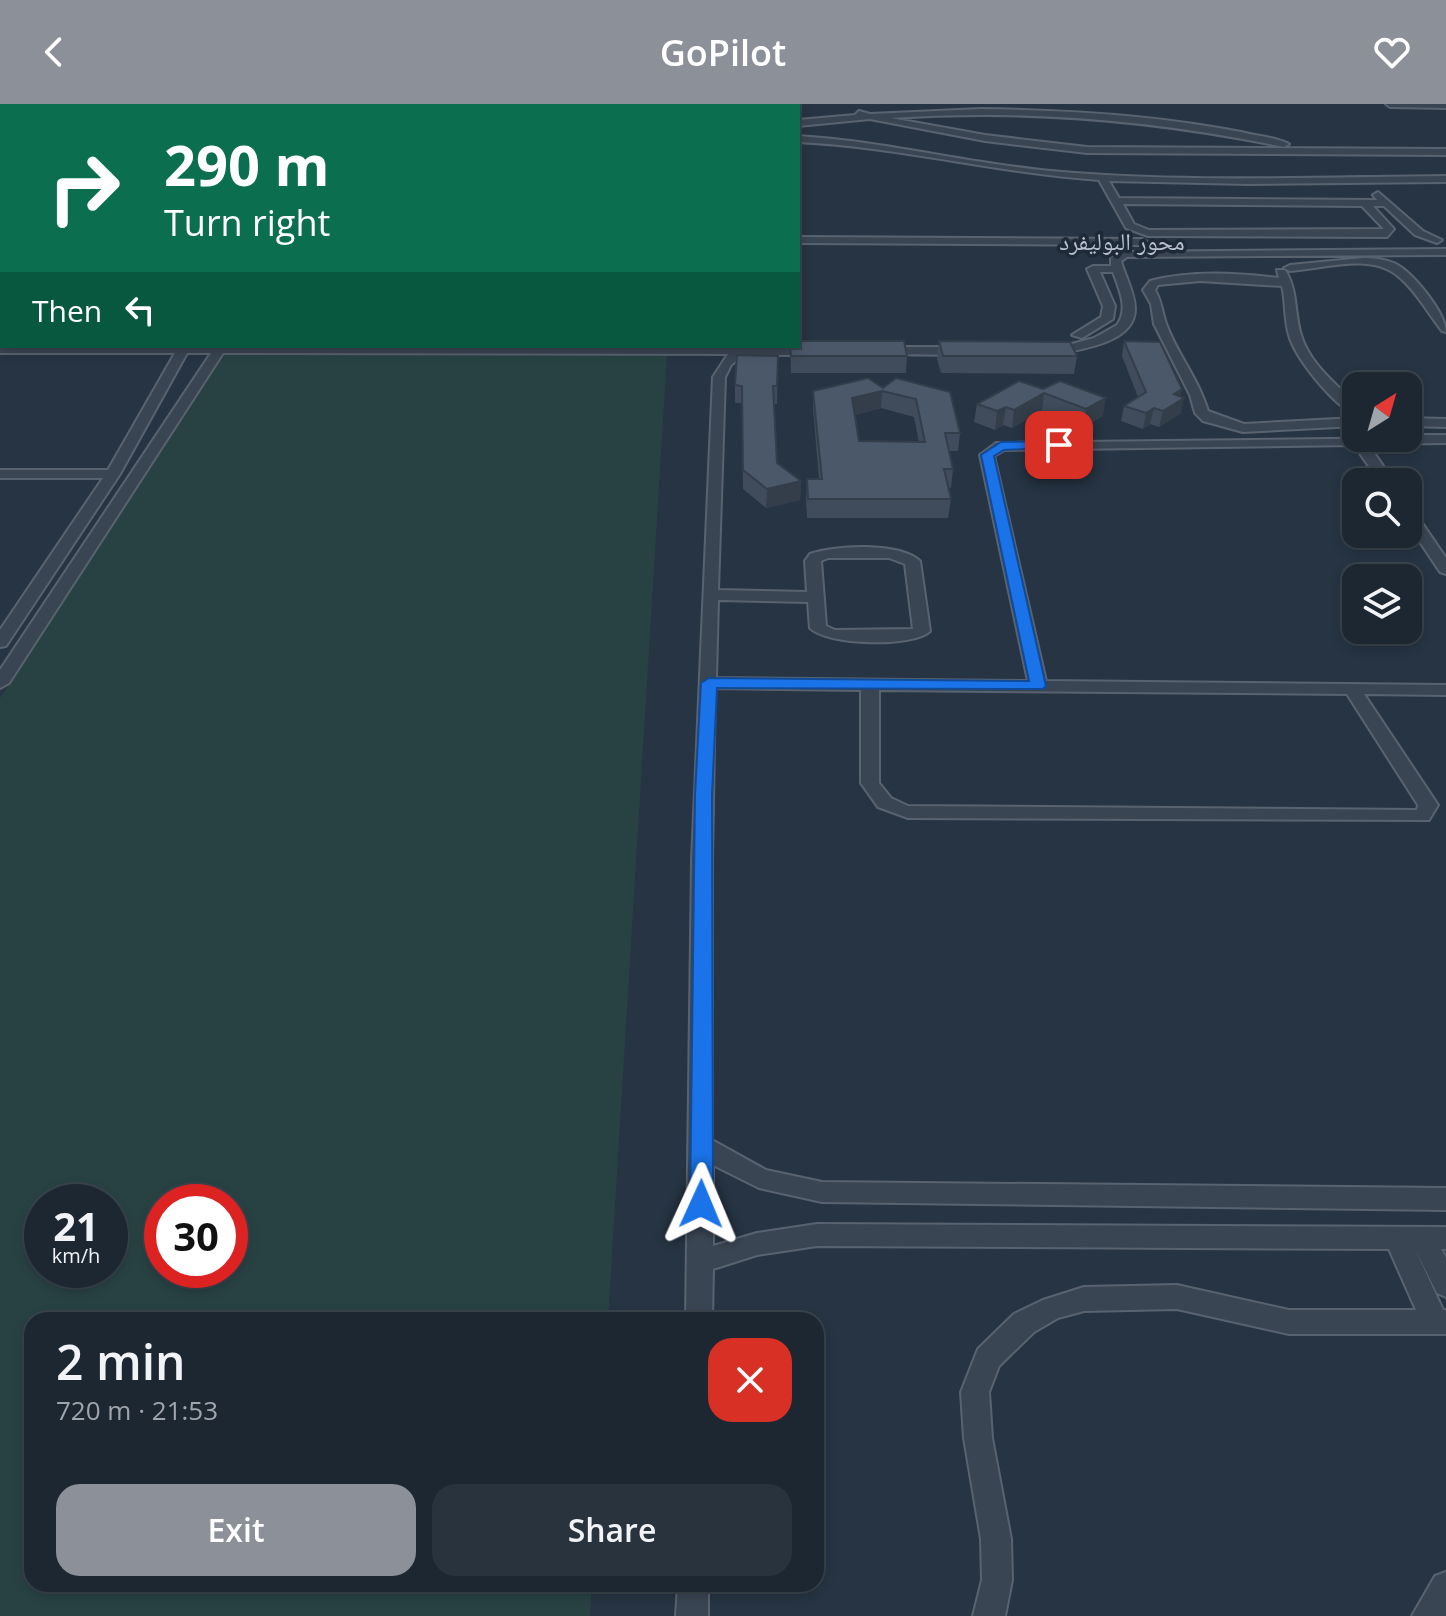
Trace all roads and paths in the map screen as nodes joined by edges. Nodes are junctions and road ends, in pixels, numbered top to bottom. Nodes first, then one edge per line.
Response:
1 (1390, 104) edge
2 (1446, 105) edge
3 (861, 116) junction
4 (800, 132) edge
5 (800, 132) edge
6 (800, 132) edge
7 (1256, 147) junction
8 (1315, 152) junction
9 (1446, 152) edge
10 (1361, 177) junction
11 (1446, 177) edge
12 (1103, 178) junction
13 (1116, 201) junction
14 (1365, 203) junction
15 (1386, 203) junction
16 (1405, 222) junction
17 (800, 240) edge
18 (1405, 240) junction
19 (1443, 241) edge
20 (1358, 244) junction
21 (1417, 252) junction
22 (1446, 252) edge
23 (1446, 261) edge
24 (1117, 269) junction
25 (1284, 271) junction
26 (1446, 328) edge
27 (800, 342) edge
28 (1303, 343) junction
29 (863, 347) edge
30 (974, 347) edge
31 (0, 349) edge
32 (183, 350) junction
33 (219, 350) junction
34 (740, 351) junction
35 (1342, 385) edge
36 (1342, 397) edge
37 (1422, 422) edge
38 (1342, 423) edge
39 (1446, 423) edge
40 (1422, 439) edge
41 (1446, 439) edge
42 (1342, 440) edge
43 (110, 479) junction
44 (0, 483) edge
45 (1422, 534) edge
46 (1446, 569) edge
47 (711, 590) junction
48 (815, 593) junction
49 (0, 642) edge
50 (0, 683) edge
51 (709, 683) junction
52 (870, 684) junction
53 (1038, 686) junction
54 (1352, 689) junction
55 (1446, 690) edge
56 (703, 1146) junction
57 (1446, 1199) edge
58 (1422, 1238) edge
59 (700, 1262) junction
60 (1446, 1285) edge
61 (699, 1312) edge
62 (1440, 1322) edge
63 (1446, 1587) edge
64 (693, 1592) edge
65 (692, 1616) edge
66 (989, 1616) edge
67 (1428, 1616) edge

1 - 2 street
3 - 4 street
3 - 7 street
3 - 7 street
3 - 8 street
5 - 10 street
6 - 12 street
7 - 8 street
8 - 9 street
10 - 11 street
10 - 12 street
10 - 15 street
12 - 13 street
13 - 14 street
13 - 14 street
14 - 15 street
15 - 16 street
16 - 18 street
16 - 19 street
17 - 20 street, محور البوليفرد
18 - 19 street
18 - 20 street
19 - 20 street, محور البوليفرد
21 - 22 street
21 - 23 street
21 - 25 street
24 - 24 street
24 - 25 street
25 - 26 street
25 - 28 street
25 - 38 street
27 - 34 street
28 - 35 street
28 - 36 street
29 - 30 street
31 - 32 street
32 - 33 street
32 - 43 street
33 - 34 street
33 - 50 street
34 - 47 street
37 - 39 street
40 - 41 street
42 - 53 street
43 - 44 street
43 - 49 street
45 - 46 street
47 - 48 street
47 - 51 street
48 - 48 street
51 - 52 street
51 - 56 street
52 - 53 street
52 - 54 street
53 - 54 street
54 - 55 street
56 - 57 street
56 - 59 street
58 - 59 street
58 - 60 street
58 - 62 street
59 - 61 street
62 - 66 street
63 - 67 street
64 - 65 street

